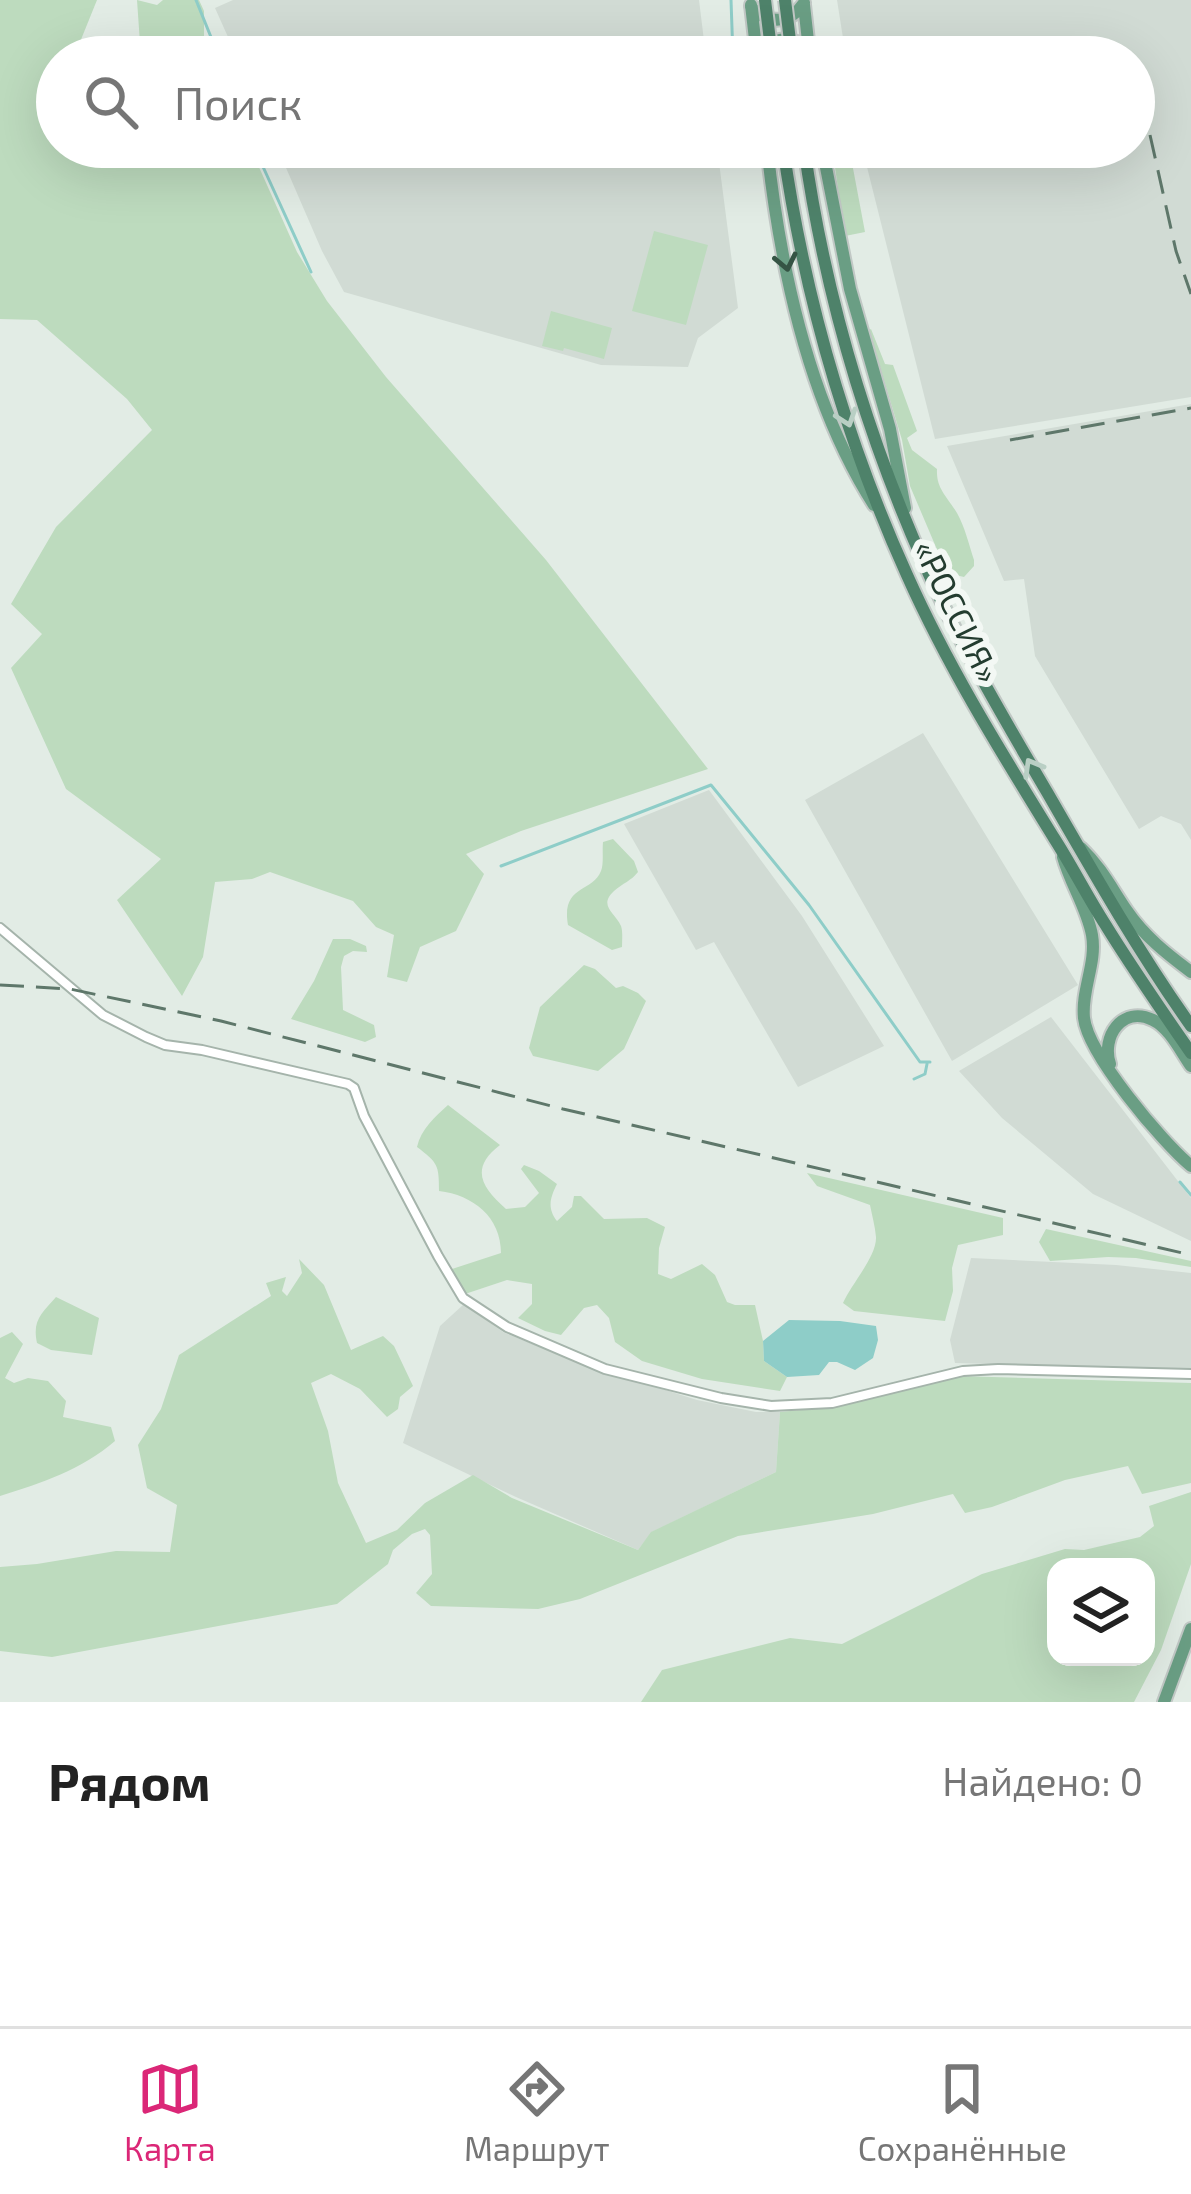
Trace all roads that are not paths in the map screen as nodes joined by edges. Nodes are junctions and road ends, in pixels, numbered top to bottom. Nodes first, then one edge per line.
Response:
1 (765, 0) edge
2 (785, 0) edge
3 (804, 2) edge
4 (751, 3) edge
5 (755, 36) edge
6 (769, 36) edge
7 (789, 36) edge
8 (808, 36) edge
9 (770, 168) edge
10 (787, 168) edge
11 (807, 168) edge
12 (826, 168) edge
13 (906, 520) junction
14 (887, 527) junction
15 (1076, 844) junction
16 (1060, 847) junction
17 (0, 928) edge
18 (1191, 972) edge
19 (1191, 1026) edge
20 (1191, 1054) edge
21 (1191, 1066) edge
22 (1122, 1086) junction
23 (1191, 1171) edge
24 (1191, 1374) edge
25 (1191, 1629) edge
26 (1191, 1654) edge
27 (1174, 1681) junction
28 (1164, 1702) edge

1 - 6 highway, bridge
2 - 7 highway, bridge
3 - 4 main road
3 - 8 main road
4 - 5 main road
9 -> 14 main road
10 -> 14 highway, «РОССИЯ»
11 - 13 highway, «РОССИЯ»
12 - 13 main road
15 -> 13 highway, «РОССИЯ»
14 - 16 highway, «РОССИЯ»
15 - 18 main road
15 - 19 highway, «РОССИЯ»
16 - 20 highway, «РОССИЯ»
16 - 22 main road
17 - 24 street
21 - 22 main road
22 - 23 main road
25 - 27 main road
26 - 27 main road
27 - 28 main road

